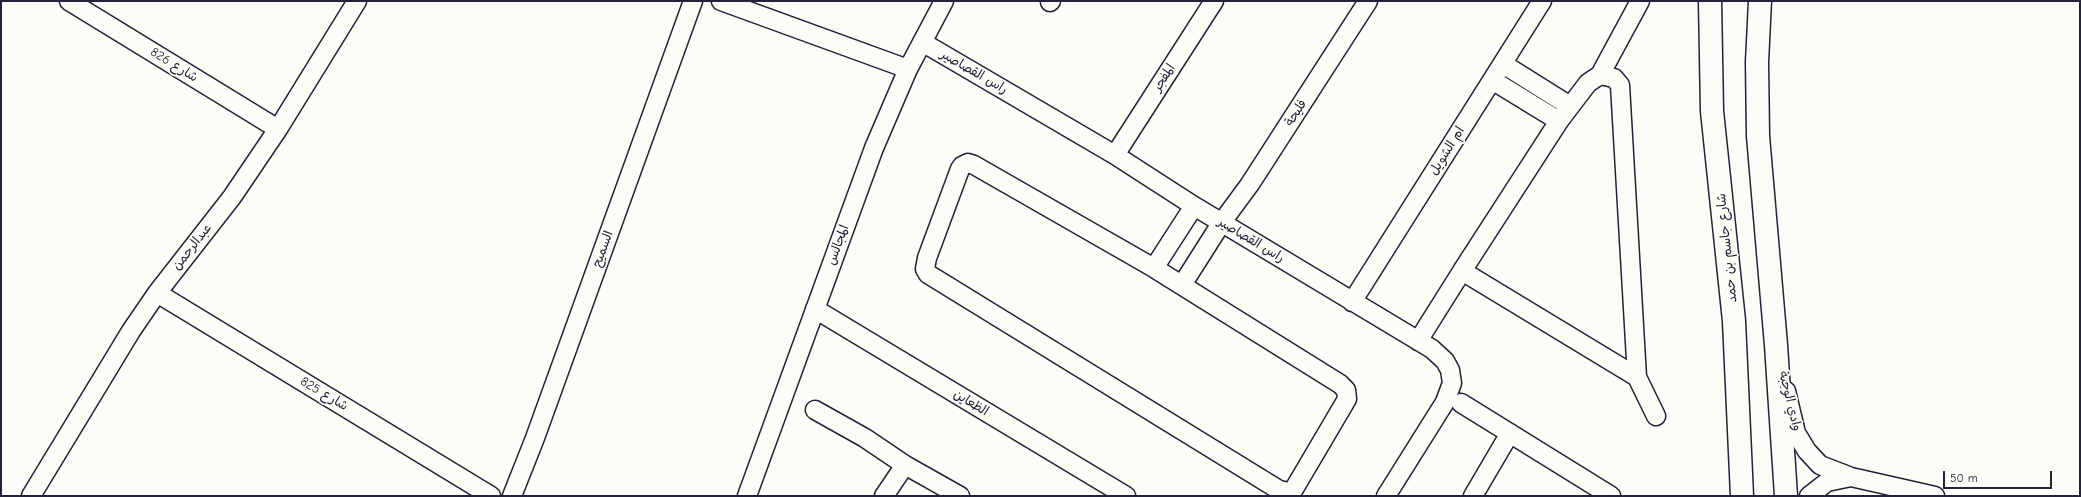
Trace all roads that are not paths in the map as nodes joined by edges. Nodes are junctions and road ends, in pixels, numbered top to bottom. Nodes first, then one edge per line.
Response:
1 (70, 1) edge
2 (357, 1) edge
3 (693, 1) edge
4 (721, 1) edge
5 (944, 1) edge
6 (1214, 1) edge
7 (1368, 1) edge
8 (1542, 1) edge
9 (1640, 1) edge
10 (1710, 1) edge
11 (1760, 1) edge
12 (922, 42) junction
13 (1503, 64) junction
14 (908, 69) junction
15 (1600, 75) junction
16 (1492, 80) junction
17 (1570, 106) junction
18 (1559, 121) junction
19 (278, 129) junction
20 (1115, 154) junction
21 (1194, 206) junction
22 (1222, 222) junction
23 (1154, 268) junction
24 (1462, 271) junction
25 (1182, 286) junction
26 (157, 292) junction
27 (1352, 302) junction
28 (815, 310) junction
29 (1418, 341) junction
30 (1776, 345) junction
31 (1637, 377) junction
32 (1461, 403) dead end
33 (815, 410) dead end
34 (1656, 416) dead end
35 (1510, 433) junction
36 (905, 465) junction
37 (1851, 477) junction
38 (1602, 494) edge
39 (31, 496) edge
40 (491, 496) edge
41 (512, 496) edge
42 (746, 496) edge
43 (884, 496) edge
44 (960, 496) edge
45 (1126, 496) edge
46 (1386, 496) edge
47 (1473, 496) edge
48 (1742, 496) edge
49 (1786, 496) edge
50 (1809, 496) edge
51 (1936, 496) edge

1 - 19 street, شارع 826
2 - 19 street, عبدالرحمن
3 - 41 street, السميح
4 - 14 street
5 - 12 street, المجالس
6 - 20 street, المفجر
7 - 22 street, فليحة
8 - 13 street, ام الشويل
9 - 15 street
10 - 48 main road, شارع جاسم بن حمد
11 - 30 main road
12 - 14 street, المجالس
12 - 20 street, راس القصاصير
13 - 16 street, ام الشويل
13 - 17 street
14 - 28 street, المجالس
15 - 17 street
15 - 31 street
16 - 18 street
16 - 27 street, ام الشويل
17 - 18 street
18 - 24 street
19 - 26 street, عبدالرحمن
20 - 21 street, راس القصاصير
21 - 22 street, راس القصاصير
21 - 23 street
22 - 25 street, فليحة
22 - 27 street, راس القصاصير
23 - 25 street
23 - 25 street
24 - 29 street
24 - 31 street
26 - 39 street, عبدالرحمن
26 - 40 street, شارع 825
27 - 29 street, راس القصاصير
28 - 42 street, المجالس
28 - 45 street, الظعاين
29 - 46 street, راس القصاصير
30 - 37 street, وادي الوجبة
30 - 49 main road
31 - 34 street
32 - 35 street
33 - 36 street
35 - 38 street
35 - 47 street
36 - 43 street
36 - 44 street
37 - 50 street, وادي الوجبة
37 - 51 street, وادي الوجبة

